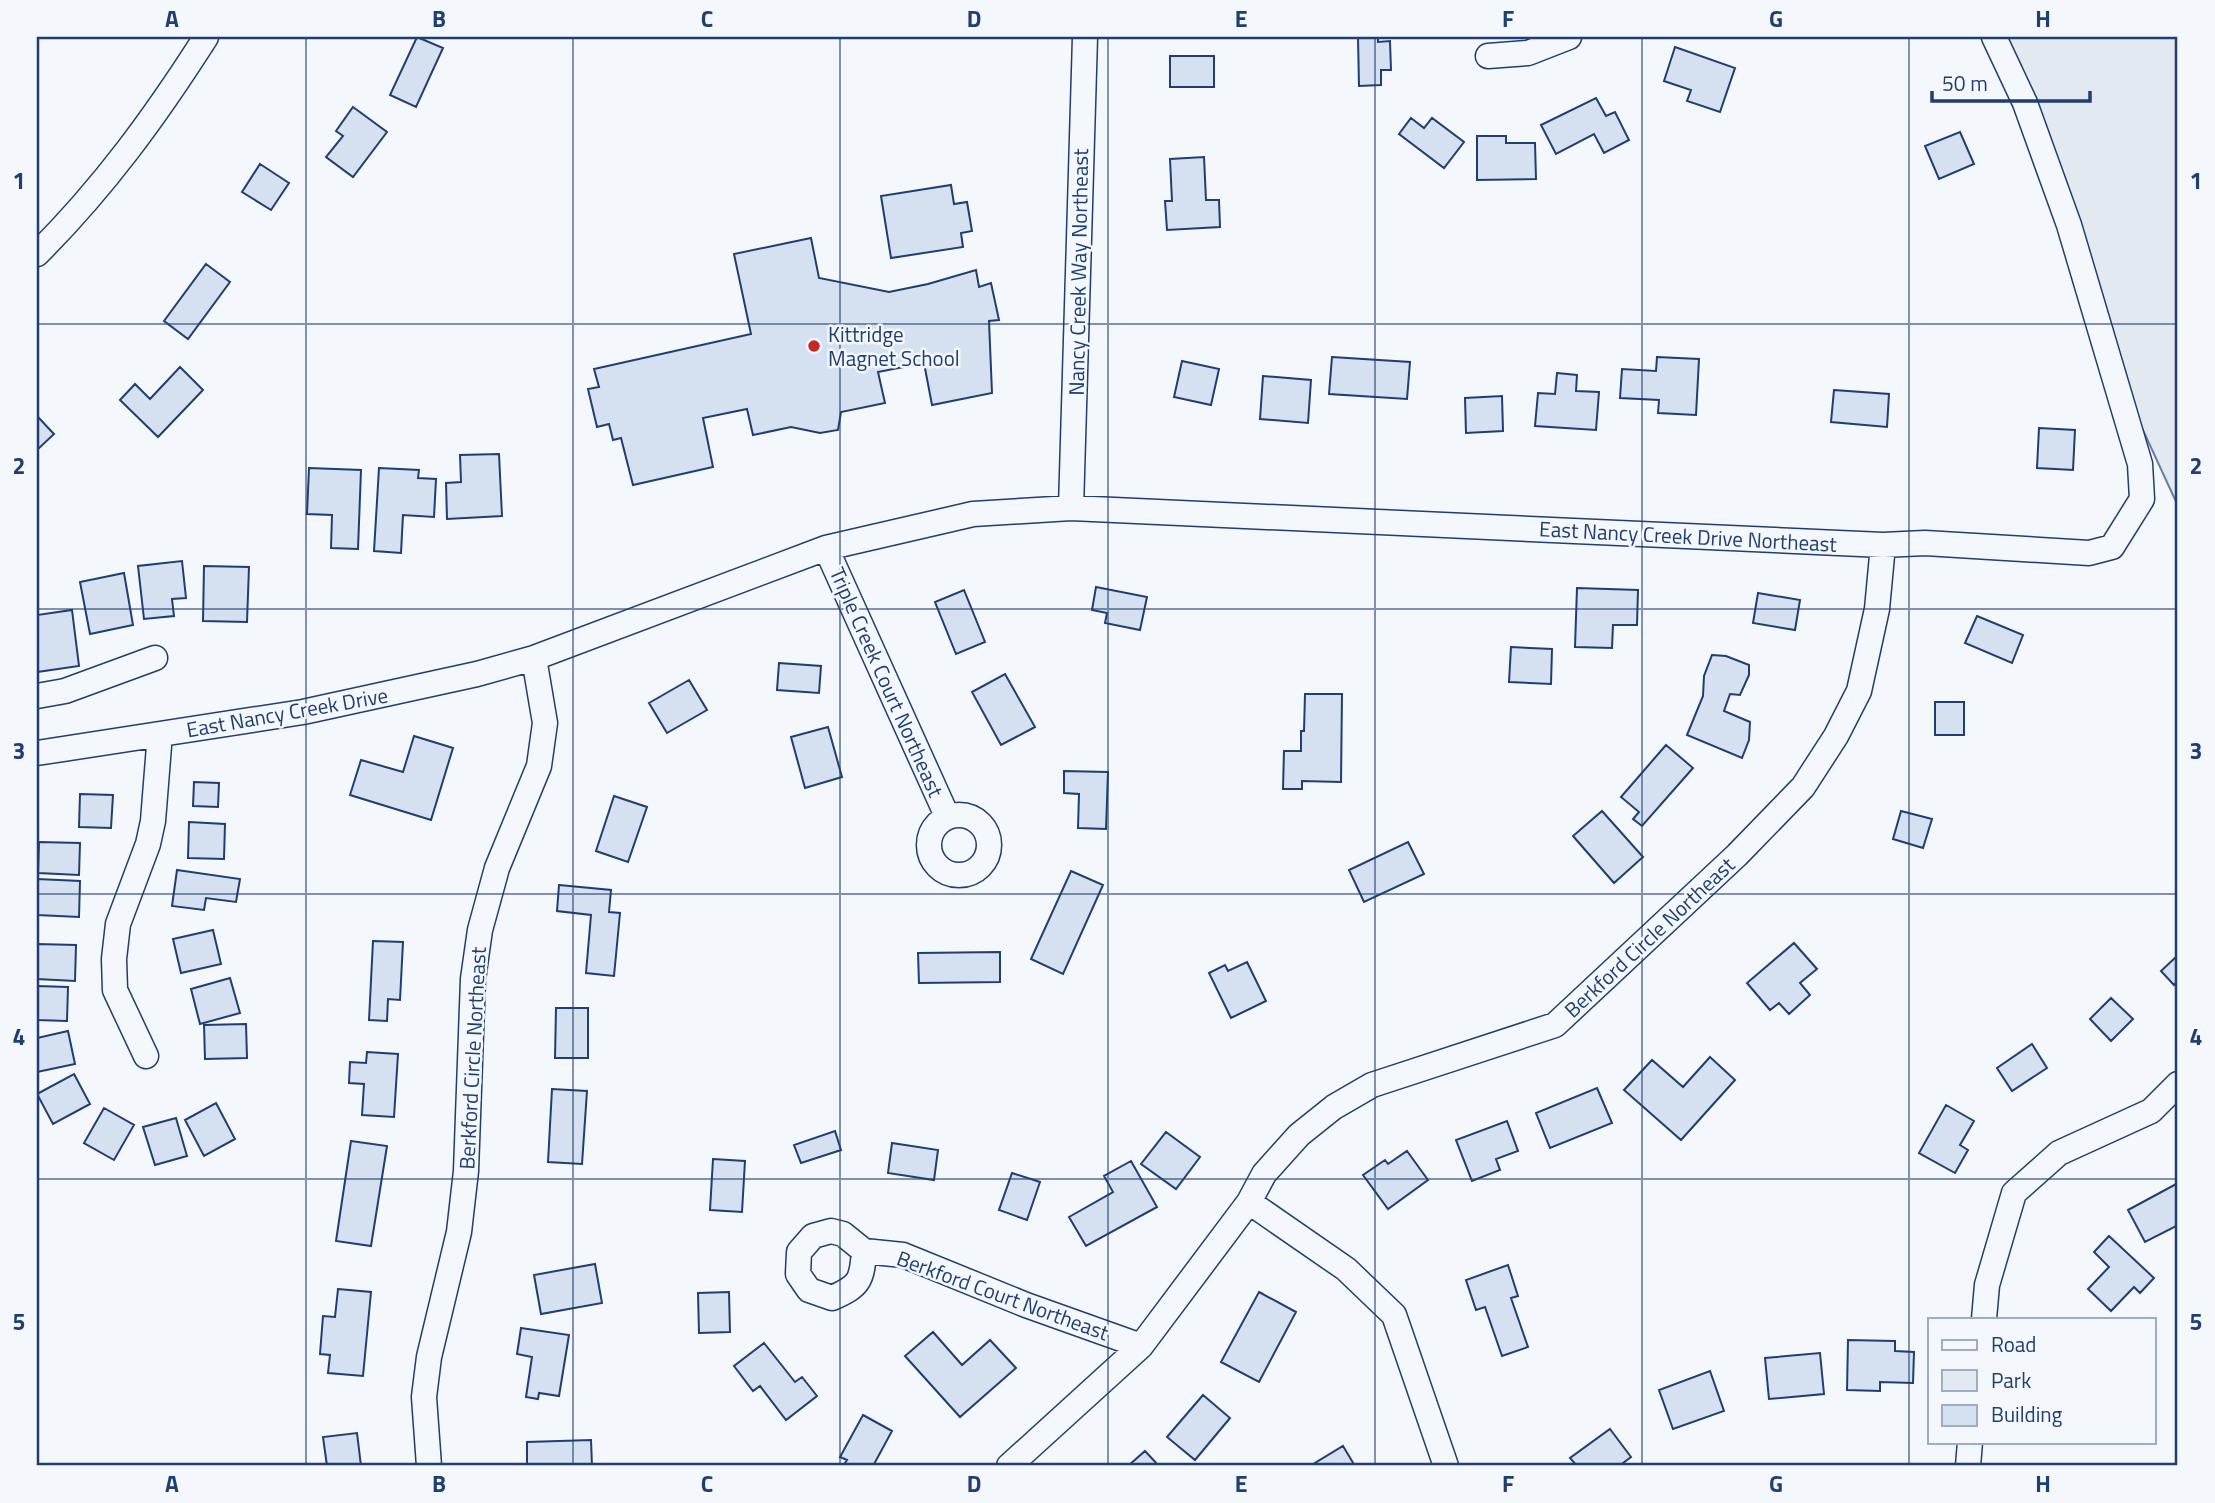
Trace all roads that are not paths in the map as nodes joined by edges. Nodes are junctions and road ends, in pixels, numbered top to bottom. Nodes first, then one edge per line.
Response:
1 (206, 37) edge
2 (1085, 37) edge
3 (1569, 37) edge
4 (1994, 37) edge
5 (1488, 56) dead end
6 (37, 254) edge
7 (1071, 508) junction
8 (1883, 545) junction
9 (826, 548) junction
10 (155, 658) dead end
11 (534, 658) junction
12 (37, 695) edge
13 (158, 736) junction
14 (37, 753) edge
15 (947, 816) dead end
16 (146, 1056) dead end
17 (2178, 1084) edge
18 (1250, 1202) junction
19 (864, 1251) dead end
20 (1984, 1318) edge
21 (1141, 1346) junction
22 (1970, 1444) edge
23 (429, 1466) edge
24 (1009, 1466) edge
25 (1446, 1466) edge
26 (1968, 1466) edge

1 - 6 street
2 - 7 street, Nancy Creek Way Northeast
3 - 5 street
4 - 8 street, East Nancy Creek Drive Northeast
7 - 8 street, East Nancy Creek Drive Northeast
7 - 9 street
8 - 18 street, Berkford Circle Northeast
9 - 11 street
9 - 15 street, Triple Creek Court Northeast
10 - 12 street
11 - 13 street, East Nancy Creek Drive
11 - 23 street, Berkford Circle Northeast
13 - 14 street, East Nancy Creek Drive
13 - 16 street
17 - 20 street
18 - 21 street, Berkford Circle Northeast
18 - 25 street
19 - 21 street, Berkford Court Northeast
21 - 24 street, Berkford Circle Northeast
22 - 26 street

